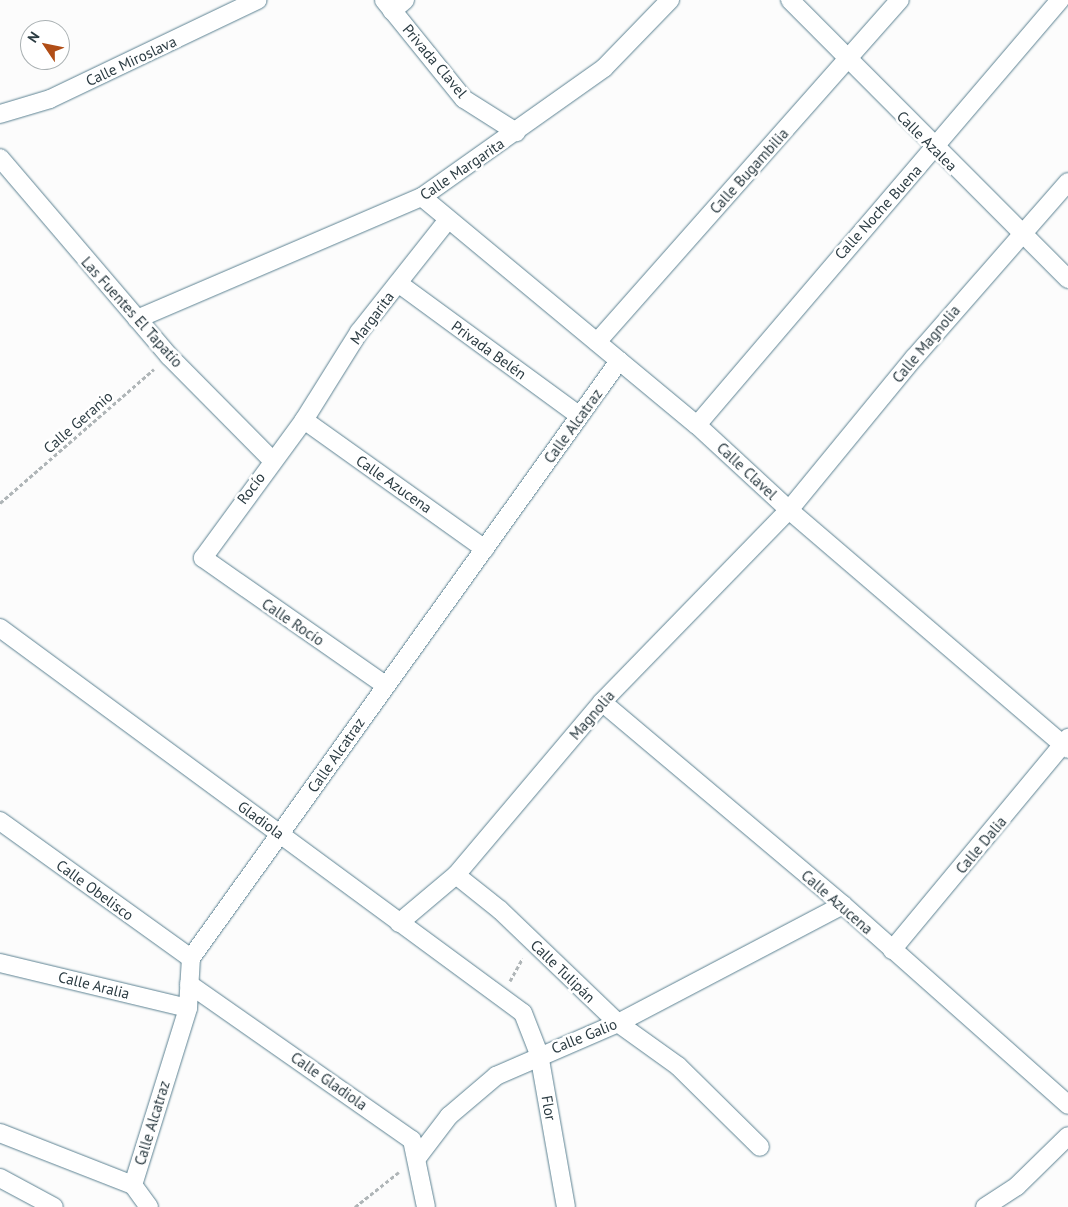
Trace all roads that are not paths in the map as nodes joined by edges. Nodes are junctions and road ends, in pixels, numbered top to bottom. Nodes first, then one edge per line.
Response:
1 (258, 0) edge
2 (670, 0) edge
3 (790, 0) edge
4 (900, 0) edge
5 (1060, 0) edge
6 (394, 4) edge
7 (847, 61) junction
8 (0, 114) edge
9 (516, 132) junction
10 (935, 148) junction
11 (0, 158) edge
12 (1068, 182) edge
13 (422, 197) junction
14 (447, 221) junction
15 (1021, 234) junction
16 (1068, 279) edge
17 (398, 283) junction
18 (137, 319) junction
19 (597, 342) junction
20 (619, 361) junction
21 (580, 416) junction
22 (304, 420) junction
23 (697, 425) junction
24 (272, 460) junction
25 (789, 510) junction
26 (485, 549) junction
27 (203, 558) joint
28 (0, 628) edge
29 (385, 685) junction
30 (602, 702) junction
31 (1067, 744) edge
32 (0, 821) edge
33 (280, 834) junction
34 (456, 874) junction
35 (843, 905) junction
36 (400, 923) junction
37 (892, 950) junction
38 (191, 958) junction
39 (0, 962) edge
40 (189, 984) junction
41 (188, 1008) junction
42 (523, 1013) joint
43 (618, 1023) junction
44 (539, 1054) junction
45 (1068, 1105) edge
46 (0, 1133) edge
47 (1068, 1136) edge
48 (760, 1147) dead end
49 (417, 1158) junction
50 (0, 1178) edge
51 (132, 1185) junction
52 (54, 1207) edge
53 (148, 1207) edge
54 (426, 1207) edge
55 (566, 1207) edge
56 (985, 1207) edge

1 - 8 street, Calle Miroslava
2 - 9 street, Calle Margarita
3 - 7 street, Calle Azalea
4 - 7 street, Calle Bugambilia
5 - 10 street, Calle Noche Buena
6 - 9 street, Privada Clavel
7 - 10 street, Calle Azalea
7 - 19 street, Calle Bugambilia
9 - 13 street, Calle Margarita
10 - 15 street, Calle Azalea
10 - 23 street, Calle Noche Buena
11 - 18 street, Las Fuentes El Tapatío
12 - 15 street, Calle Magnolia
13 - 14 street, Calle Clavel
13 - 18 street, Calle Margarita
14 - 17 street, Margarita
14 - 19 street, Calle Clavel
15 - 16 street, Calle Azalea
15 - 25 street, Calle Magnolia
17 - 21 street, Privada Belén
17 - 22 street, Margarita
18 - 24 street, Las Fuentes El Tapatío
19 - 20 street, Calle Clavel
20 - 21 street, Calle Alcatraz
20 - 23 street, Calle Clavel
21 - 26 street, Calle Alcatraz
22 - 24 street, Rocío
22 - 26 street, Calle Azucena
23 - 25 street, Calle Clavel
24 - 27 street, Rocío
25 - 30 street, Magnolia
25 - 31 street, Calle Clavel
26 - 29 street, Calle Alcatraz
27 - 29 street, Calle Rocío
28 - 33 street, Gladiola
29 - 33 street, Calle Alcatraz
30 - 34 street, Magnolia
30 - 35 street, Calle Azucena
31 - 37 street, Calle Dalia
32 - 38 street, Calle Obelisco
33 - 36 street, Gladiola
33 - 38 street, Calle Alcatraz
34 - 36 street, Magnolia
34 - 43 street, Calle Tulipán
35 - 37 street, Calle Azucena
35 - 43 street, Calle Galio
36 - 42 street, Gladiola
37 - 45 street, Calle Azucena
38 - 40 street, Calle Alcatraz
39 - 41 street, Calle Aralia
40 - 41 street, Calle Alcatraz
40 - 49 street, Calle Gladiola
41 - 51 street, Calle Alcatraz
42 - 44 street, Flor
43 - 44 street, Calle Galio
43 - 48 street, Calle Tulipán
44 - 49 street, Calle Galio
44 - 55 street, Flor
46 - 51 street
47 - 56 street
49 - 54 street, Calle Gladiola
50 - 52 street
51 - 53 street

